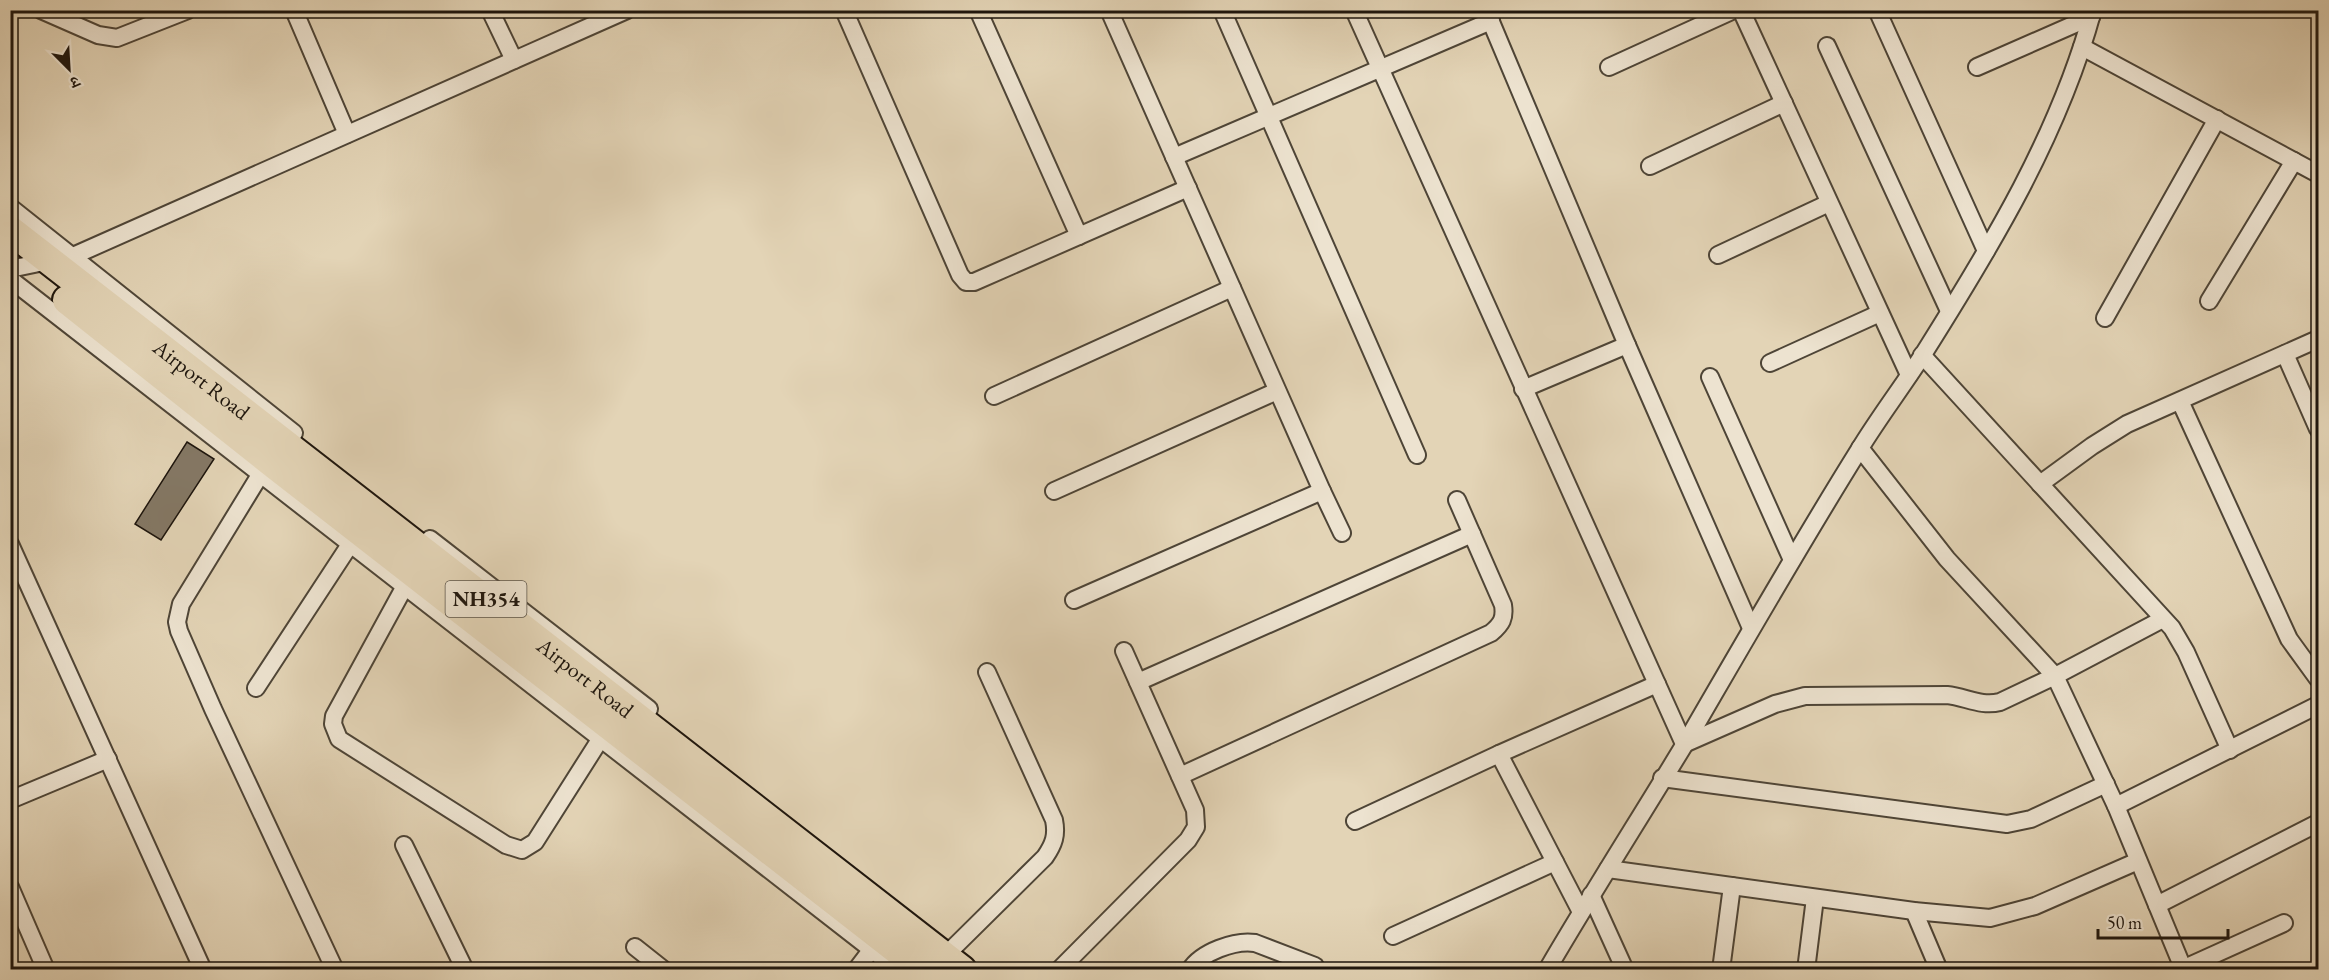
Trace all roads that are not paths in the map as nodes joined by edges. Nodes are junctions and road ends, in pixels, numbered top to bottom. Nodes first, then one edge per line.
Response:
1 (41, 10) edge
2 (188, 10) edge
3 (294, 10) edge
4 (490, 10) edge
5 (844, 10) edge
6 (978, 10) edge
7 (1109, 10) edge
8 (1222, 10) edge
9 (1354, 10) edge
10 (1734, 10) edge
11 (1741, 10) edge
12 (1878, 10) edge
13 (621, 12) edge
14 (2092, 14) edge
15 (1488, 16) edge
16 (1827, 46) dead end
17 (2082, 47) junction
18 (513, 60) junction
19 (1379, 67) junction
20 (1609, 67) dead end
21 (1977, 67) dead end
22 (1784, 103) junction
23 (1268, 116) junction
24 (2217, 119) junction
25 (347, 134) junction
26 (1174, 157) junction
27 (2294, 161) junction
28 (1650, 166) dead end
29 (2319, 174) edge
30 (1188, 188) junction
31 (1830, 203) junction
32 (10, 207) edge
33 (10, 230) edge
34 (1079, 236) junction
35 (1986, 251) junction
36 (1718, 255) dead end
37 (30, 265) edge
38 (1232, 288) junction
39 (2208, 300) dead end
40 (1949, 311) junction
41 (1880, 313) junction
42 (2105, 318) dead end
43 (2319, 339) edge
44 (1627, 345) junction
45 (2285, 354) junction
46 (1922, 355) junction
47 (1770, 363) dead end
48 (1908, 375) junction
49 (1710, 377) dead end
50 (1523, 388) junction
51 (1277, 391) junction
52 (994, 396) dead end
53 (2180, 401) junction
54 (2319, 429) edge
55 (1860, 448) junction
56 (1417, 455) dead end
57 (260, 474) junction
58 (2040, 484) junction
59 (1054, 491) dead end
60 (1322, 491) junction
61 (1457, 500) dead end
62 (1342, 533) dead end
63 (1472, 534) junction
64 (351, 543) junction
65 (10, 544) edge
66 (1792, 560) junction
67 (405, 585) junction
68 (1074, 600) dead end
69 (2163, 619) junction
70 (1751, 628) junction
71 (1125, 651) dead end
72 (987, 672) dead end
73 (2055, 676) junction
74 (2319, 679) edge
75 (1138, 682) junction
76 (1657, 684) junction
77 (256, 688) dead end
78 (2319, 705) edge
79 (601, 738) junction
80 (1684, 744) junction
81 (2230, 750) junction
82 (1499, 754) junction
83 (108, 759) junction
84 (1180, 776) junction
85 (1662, 778) junction
86 (2106, 784) junction
87 (10, 800) edge
88 (2116, 806) junction
89 (1355, 821) dead end
90 (2319, 823) edge
91 (404, 845) dead end
92 (2138, 861) junction
93 (1555, 862) junction
94 (1608, 869) junction
95 (1732, 886) junction
96 (10, 887) edge
97 (1591, 896) junction
98 (1815, 898) junction
99 (2157, 905) junction
100 (1914, 911) junction
101 (1581, 912) junction
102 (2284, 923) dead end
103 (1393, 936) dead end
104 (635, 947) dead end
105 (870, 952) edge
106 (957, 959) edge
107 (1315, 966) dead end
108 (46, 969) edge
109 (203, 969) edge
110 (335, 969) edge
111 (465, 969) edge
112 (664, 969) edge
113 (898, 969) edge
114 (923, 969) edge
115 (980, 969) edge
116 (1059, 969) edge
117 (1190, 969) edge
118 (1547, 969) edge
119 (1625, 969) edge
120 (1721, 969) edge
121 (1806, 969) edge
122 (1939, 969) edge
123 (2182, 969) edge

1 - 2 street
3 - 25 street
4 - 18 street
5 - 34 street
6 - 34 street
7 - 26 street
8 - 23 street
9 - 19 street
10 - 20 street
11 - 22 street
12 - 35 street
13 - 18 street
14 - 17 street
14 - 21 street
15 - 19 street
15 - 44 street
16 - 40 street
17 - 24 street
17 - 35 street
18 - 25 street
19 - 23 street
19 - 50 street
22 - 28 street
22 - 31 street
23 - 26 street
23 - 56 street
24 - 27 street
24 - 42 street
25 - 37 street
26 - 30 street
27 - 29 street
27 - 39 street
30 - 34 street
30 - 38 street
31 - 36 street
31 - 41 street
32 - 37 street
33 - 37 highway, Airport Road / NH354
35 - 40 street
37 - 57 street
37 - 105 highway, Airport Road / NH354
37 - 106 highway, Airport Road / NH354
38 - 51 street
38 - 52 street
40 - 46 street
41 - 47 street
41 - 48 street
43 - 45 street
44 - 50 street
44 - 70 street
45 - 53 street
45 - 54 street
46 - 48 street
46 - 58 street
48 - 55 street
49 - 66 street
50 - 76 street
51 - 59 street
51 - 60 street
53 - 58 street
53 - 74 street
55 - 66 street
55 - 73 street
57 - 64 street
57 - 110 street
58 - 69 street
60 - 62 street
60 - 68 street
61 - 63 street
63 - 75 street
63 - 84 street
64 - 67 street
64 - 77 street
65 - 83 street
66 - 70 street
67 - 79 street
67 - 79 street
69 - 73 street
69 - 81 street
70 - 80 street
71 - 75 street
72 - 106 street
73 - 80 street
73 - 86 street
75 - 84 street
76 - 80 street
76 - 82 street
78 - 81 street
79 - 105 street
80 - 85 street
81 - 88 street
82 - 89 street
82 - 93 street
83 - 87 street
83 - 109 street
84 - 116 street
85 - 86 street
85 - 94 street
86 - 88 street
88 - 92 street
90 - 99 street
91 - 111 street
92 - 99 street
92 - 100 street
93 - 101 street
93 - 103 street
94 - 95 street
94 - 97 street
95 - 98 street
95 - 120 street
96 - 108 street
97 - 101 street
97 - 119 street
98 - 100 street
98 - 121 street
99 - 123 street
100 - 122 street
101 - 118 street
102 - 123 street
104 - 112 street
105 - 113 street
105 - 114 highway, Airport Road / NH354
106 - 115 street
107 - 117 street

